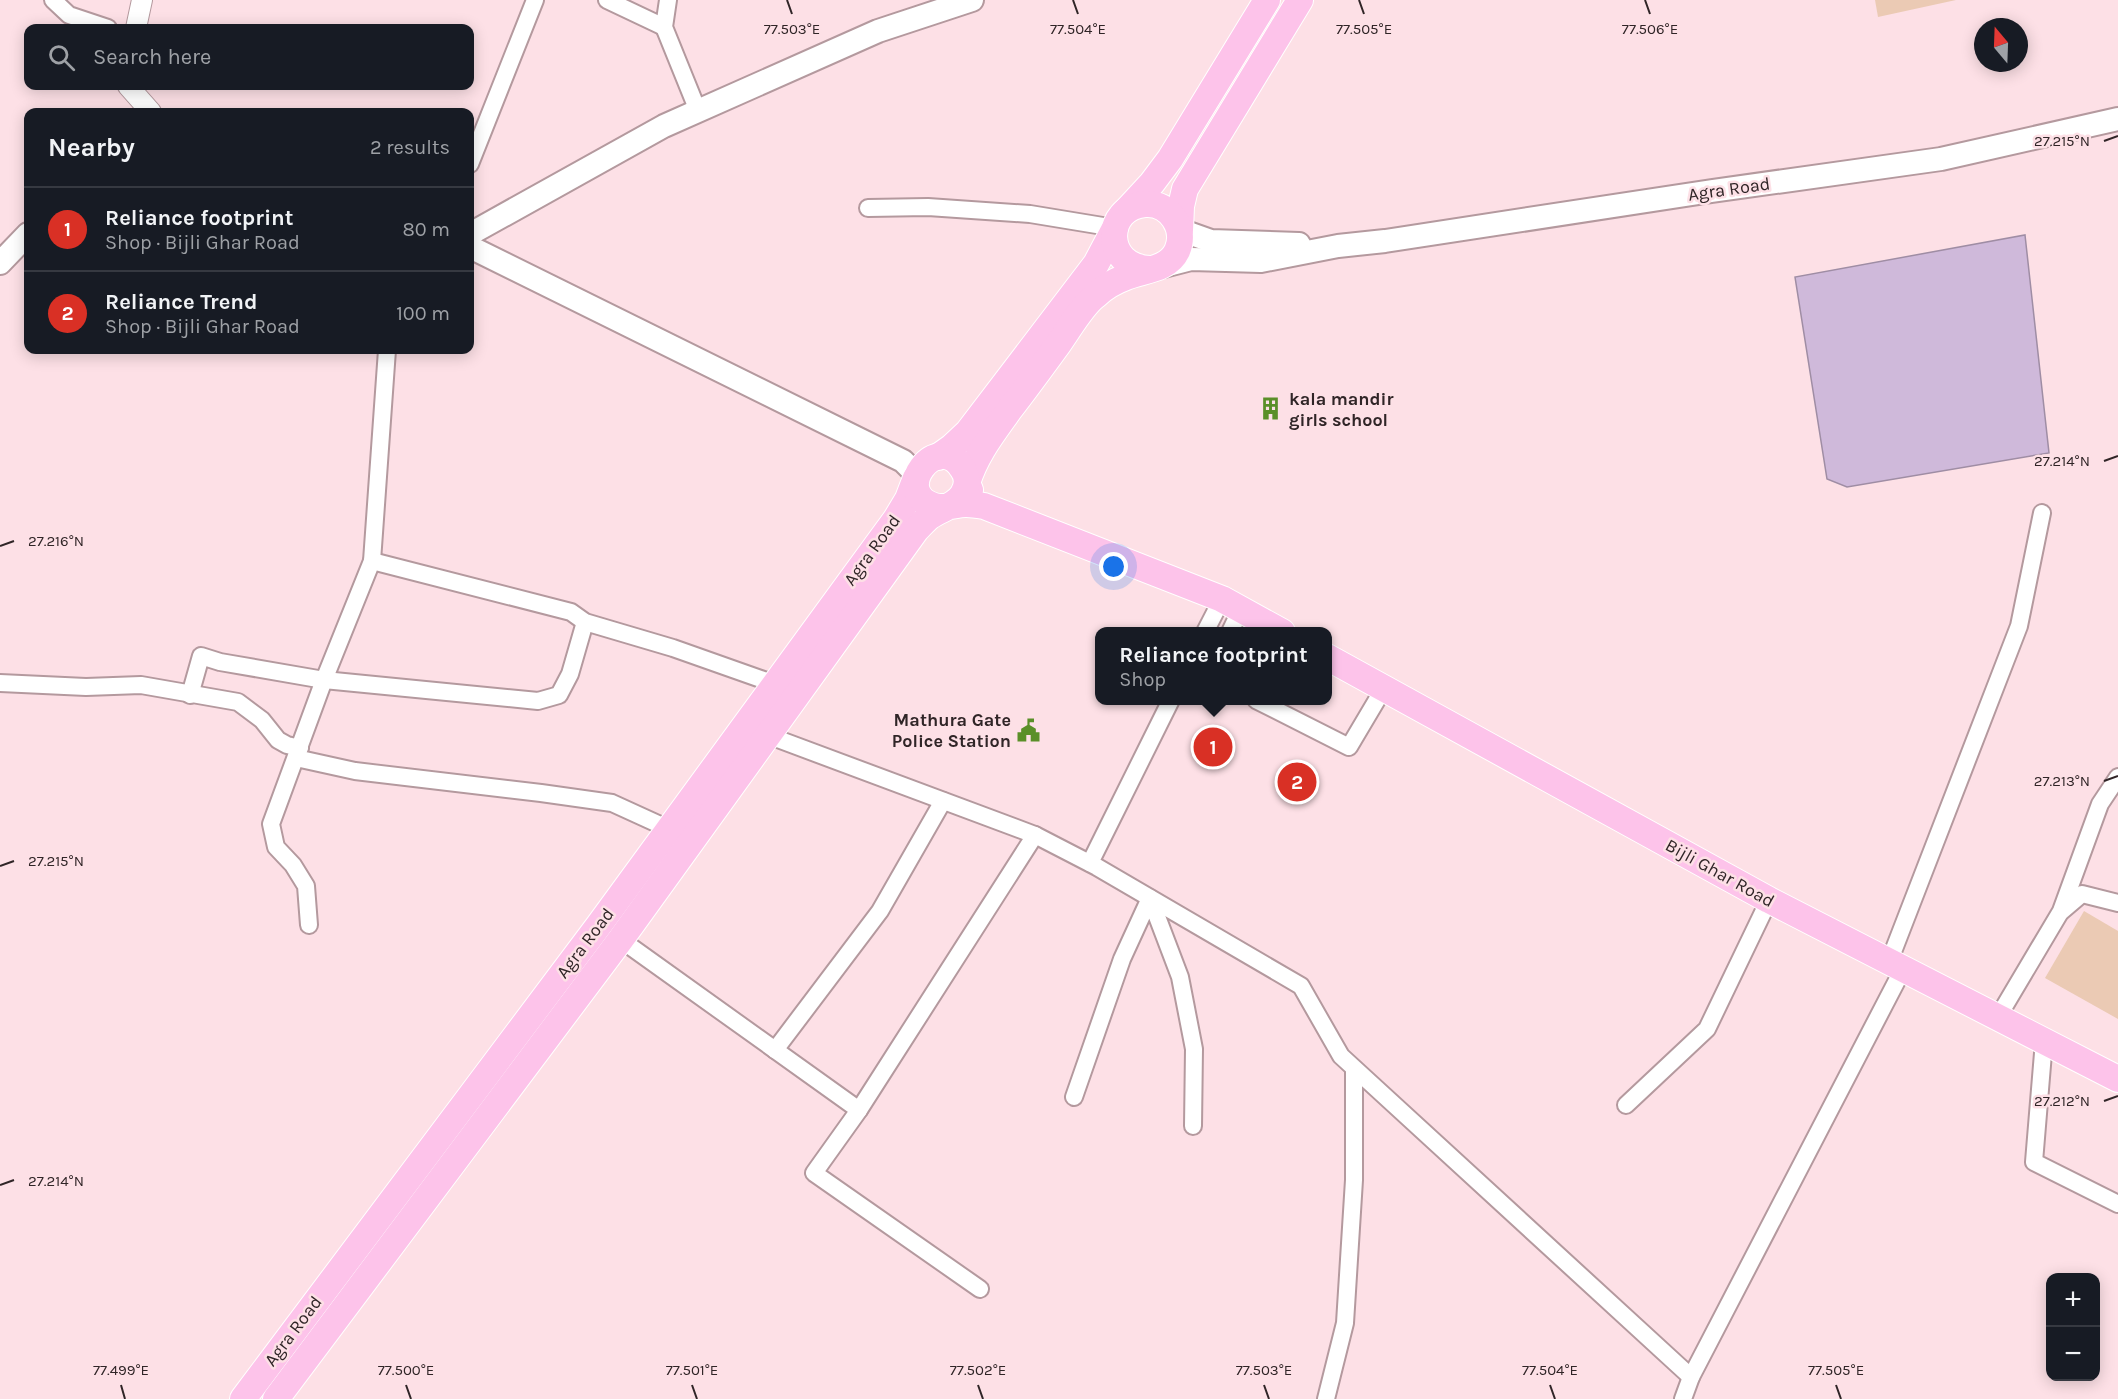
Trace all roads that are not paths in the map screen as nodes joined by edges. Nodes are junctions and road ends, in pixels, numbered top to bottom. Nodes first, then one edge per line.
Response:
1 (54, 0) edge
2 (142, 0) edge
3 (535, 0) edge
4 (607, 0) edge
5 (668, 0) edge
6 (972, 0) edge
7 (1267, 0) edge
8 (1300, 0) edge
9 (96, 24) edge
10 (137, 24) edge
11 (664, 27) junction
12 (132, 90) edge
13 (147, 108) edge
14 (698, 111) junction
15 (2118, 118) edge
16 (474, 154) edge
17 (868, 208) dead end
18 (1121, 219) junction
19 (1180, 230) junction
20 (474, 232) edge
21 (24, 238) edge
22 (1338, 246) junction
23 (474, 249) edge
24 (0, 263) edge
25 (1155, 268) junction
26 (387, 354) edge
27 (922, 464) junction
28 (967, 483) junction
29 (950, 506) junction
30 (984, 506) junction
31 (2042, 513) dead end
32 (372, 561) junction
33 (1231, 613) edge
34 (585, 622) junction
35 (1212, 627) edge
36 (1269, 627) edge
37 (1332, 660) edge
38 (324, 680) junction
39 (0, 683) edge
40 (775, 684) junction
41 (1384, 688) junction
42 (190, 695) junction
43 (1169, 705) edge
44 (1266, 705) edge
45 (767, 735) junction
46 (298, 753) junction
47 (2118, 777) edge
48 (943, 801) junction
49 (669, 829) junction
50 (1035, 835) junction
51 (1090, 863) junction
52 (1150, 898) junction
53 (1769, 900) junction
54 (2118, 903) edge
55 (2061, 911) junction
56 (309, 925) dead end
57 (599, 925) junction
58 (621, 939) junction
59 (1896, 965) junction
60 (1998, 1017) junction
61 (2044, 1041) junction
62 (775, 1050) junction
63 (1354, 1069) junction
64 (2118, 1079) edge
65 (1074, 1098) dead end
66 (1626, 1105) dead end
67 (858, 1110) junction
68 (1193, 1125) dead end
69 (2118, 1204) edge
70 (980, 1289) dead end
71 (1691, 1377) junction
72 (243, 1399) edge
73 (276, 1399) edge
74 (1326, 1399) edge
75 (1683, 1399) edge

1 - 9 street
2 - 10 street
3 - 16 street
4 - 11 street
5 - 11 street
6 - 14 main road
7 - 18 main road, Agra Road
8 - 19 main road
11 - 14 street
12 - 13 street
14 - 20 main road
15 - 22 main road, Agra Road
17 - 18 street
18 - 19 main road
18 - 25 main road
18 - 27 main road, Agra Road
19 - 22 main road, Agra Road
19 - 25 main road
21 - 24 main road
22 - 25 main road, Agra Road
23 - 27 main road
25 - 28 main road, Agra Road
26 - 32 street
27 - 28 main road
27 - 29 main road
27 - 40 main road, Agra Road
28 - 29 main road
28 - 30 main road
29 - 30 main road
29 - 45 main road, Agra Road
30 - 33 main road
31 - 59 street
32 - 34 street
32 - 38 street
33 - 35 street
33 - 36 main road
34 - 38 street
34 - 40 street
37 - 41 main road, Bijli Ghar Road
38 - 42 street
38 - 46 street
39 - 42 street
40 - 49 main road, Agra Road
41 - 44 street
41 - 53 main road, Bijli Ghar Road
42 - 46 street
43 - 51 street
45 - 48 street
45 - 58 main road, Agra Road
46 - 49 street
46 - 56 street
47 - 55 street
48 - 50 street
48 - 62 street
49 - 57 main road, Agra Road
50 - 51 street
50 - 67 street
51 - 52 street
52 - 63 street
52 - 65 street
52 - 68 street
53 - 59 main road, Bijli Ghar Road
53 - 66 street
54 - 55 street
55 - 60 street
57 - 58 street
57 - 72 main road, Agra Road
58 - 62 street
58 - 73 main road, Agra Road
59 - 60 main road, Bijli Ghar Road
59 - 71 street
60 - 61 main road, Bijli Ghar Road
61 - 64 main road, Bijli Ghar Road
61 - 69 street
62 - 67 street
63 - 71 street
63 - 74 street
67 - 70 street
71 - 75 street

